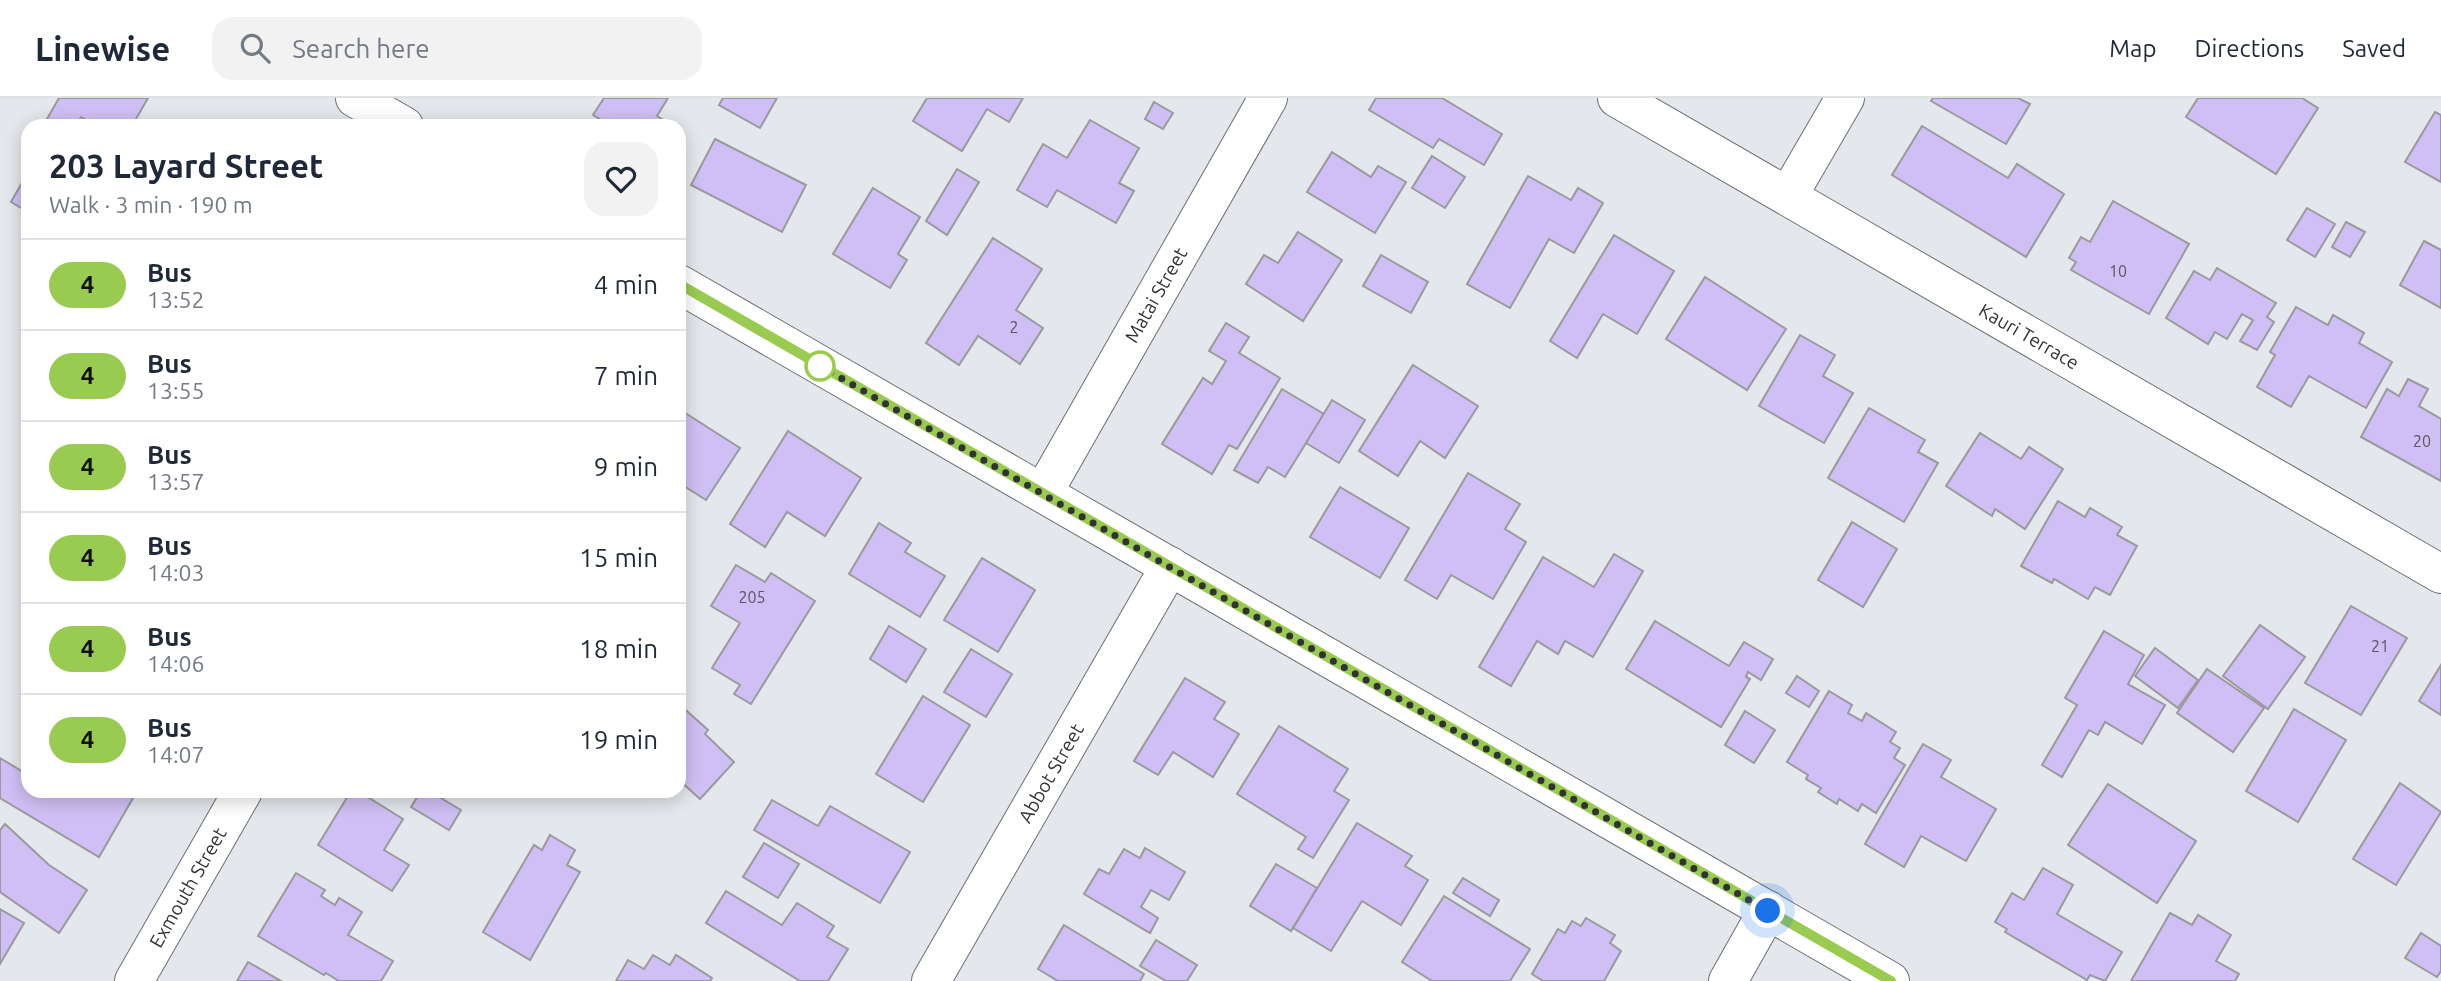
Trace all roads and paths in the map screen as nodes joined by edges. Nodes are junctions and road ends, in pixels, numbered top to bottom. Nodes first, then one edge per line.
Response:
1 (1268, 98) edge
2 (1617, 98) edge
3 (1845, 98) edge
4 (1788, 196) junction
5 (686, 288) edge
6 (1043, 493) junction
7 (1170, 566) junction
8 (2441, 574) edge
9 (239, 798) edge
10 (1768, 911) junction
11 (134, 981) edge
12 (931, 981) edge
13 (1728, 981) edge
14 (1891, 981) edge

1 - 6 street, Matai Street
2 - 4 street, Kauri Terrace
3 - 4 street
4 - 8 street, Kauri Terrace
5 - 6 street
6 - 7 street
7 - 10 street
7 - 12 street, Abbot Street
9 - 11 street, Exmouth Street
10 - 13 street
10 - 14 street

